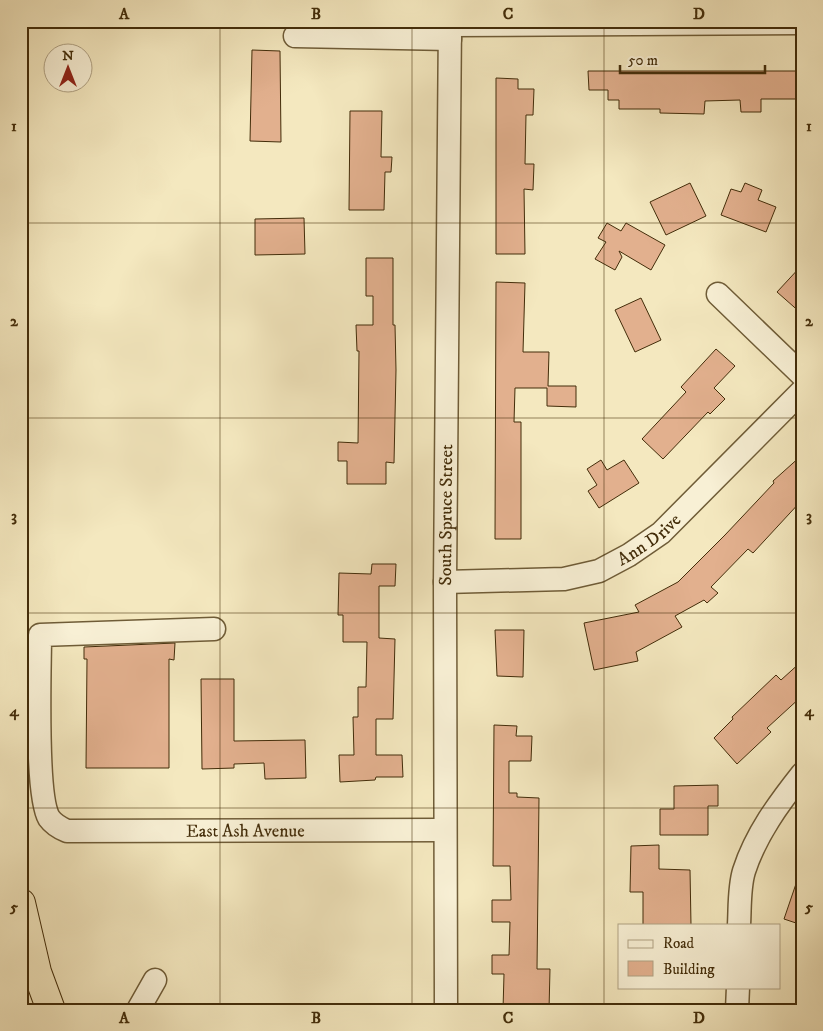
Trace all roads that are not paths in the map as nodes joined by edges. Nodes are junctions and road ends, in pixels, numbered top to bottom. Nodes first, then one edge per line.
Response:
1 (802, 23) edge
2 (450, 29) edge
3 (294, 36) dead end
4 (718, 294) dead end
5 (802, 375) edge
6 (802, 391) edge
7 (445, 582) junction
8 (214, 629) dead end
9 (802, 774) edge
10 (445, 830) junction
11 (21, 903) edge
12 (739, 924) edge
13 (155, 980) dead end
14 (738, 988) edge
15 (51, 1010) edge
16 (138, 1010) edge
17 (446, 1010) edge
18 (737, 1010) edge

1 - 2 street
2 - 3 street
2 - 7 street, South Spruce Street
4 - 5 street
6 - 7 street, Ann Drive
7 - 10 street, South Spruce Street
8 - 10 street, East Ash Avenue
9 - 12 street
10 - 17 street, South Spruce Street
11 - 15 highway
13 - 16 street
14 - 18 street

